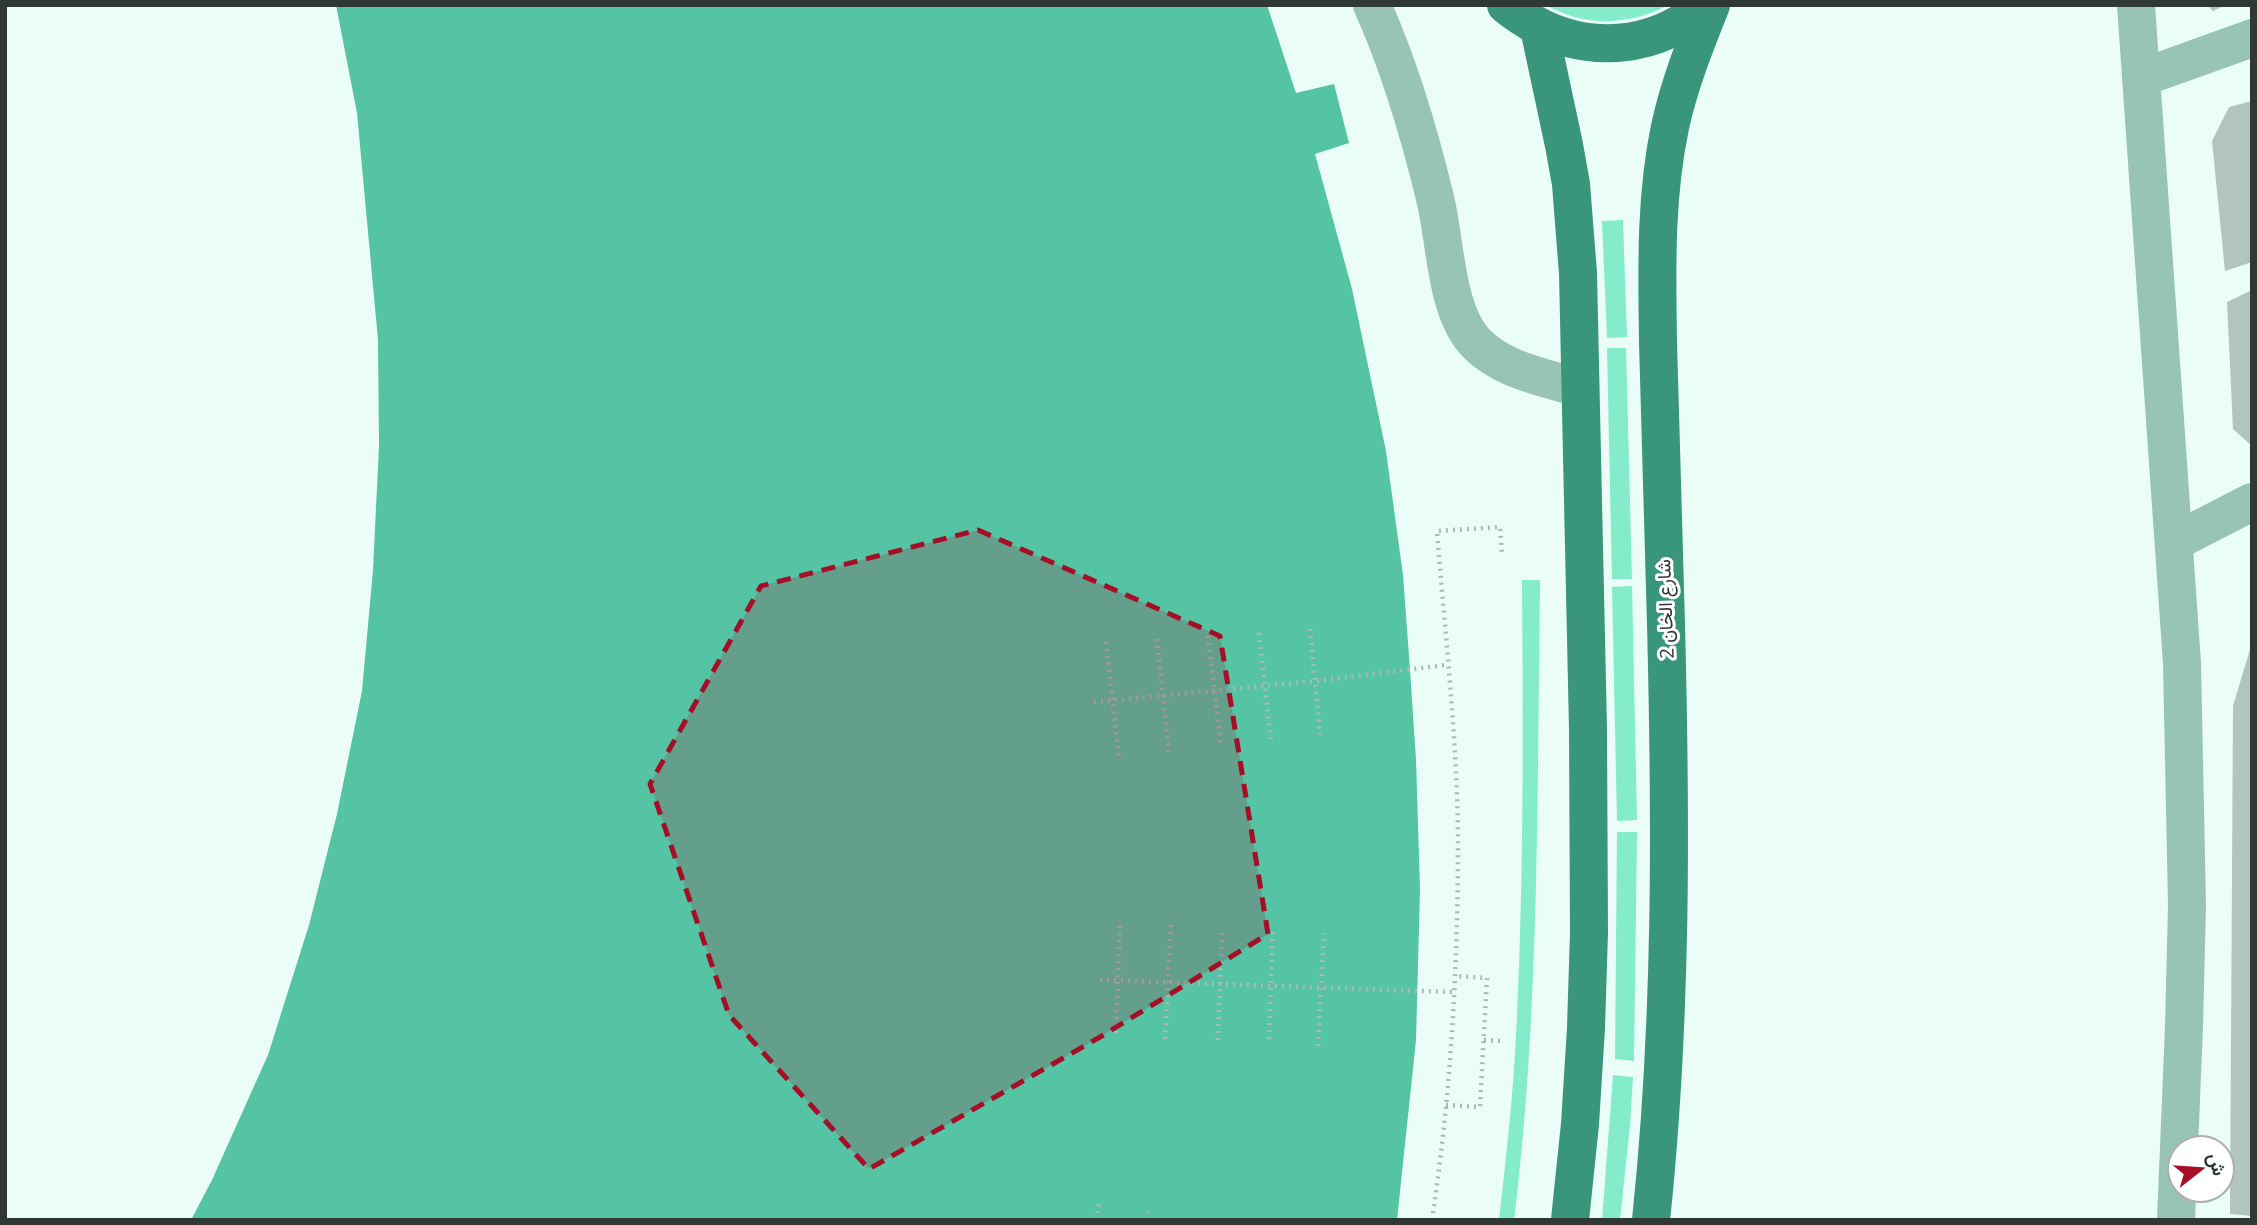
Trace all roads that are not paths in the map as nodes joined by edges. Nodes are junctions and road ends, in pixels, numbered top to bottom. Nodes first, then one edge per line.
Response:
1 (1372, 5) edge
2 (1506, 5) edge
3 (1709, 5) edge
4 (2136, 5) edge
5 (1539, 28) junction
6 (2252, 38) edge
7 (2141, 78) junction
8 (1579, 388) junction
9 (2252, 502) edge
10 (2174, 542) junction
11 (1570, 1220) edge
12 (1651, 1220) edge
13 (2176, 1220) edge

1 - 8 street
2 - 5 main road
3 - 5 main road
3 - 12 main road, شارع الخان 2
4 - 7 street
5 - 8 main road
6 - 7 street
7 - 10 street
8 - 11 main road
9 - 10 street
10 - 13 street

